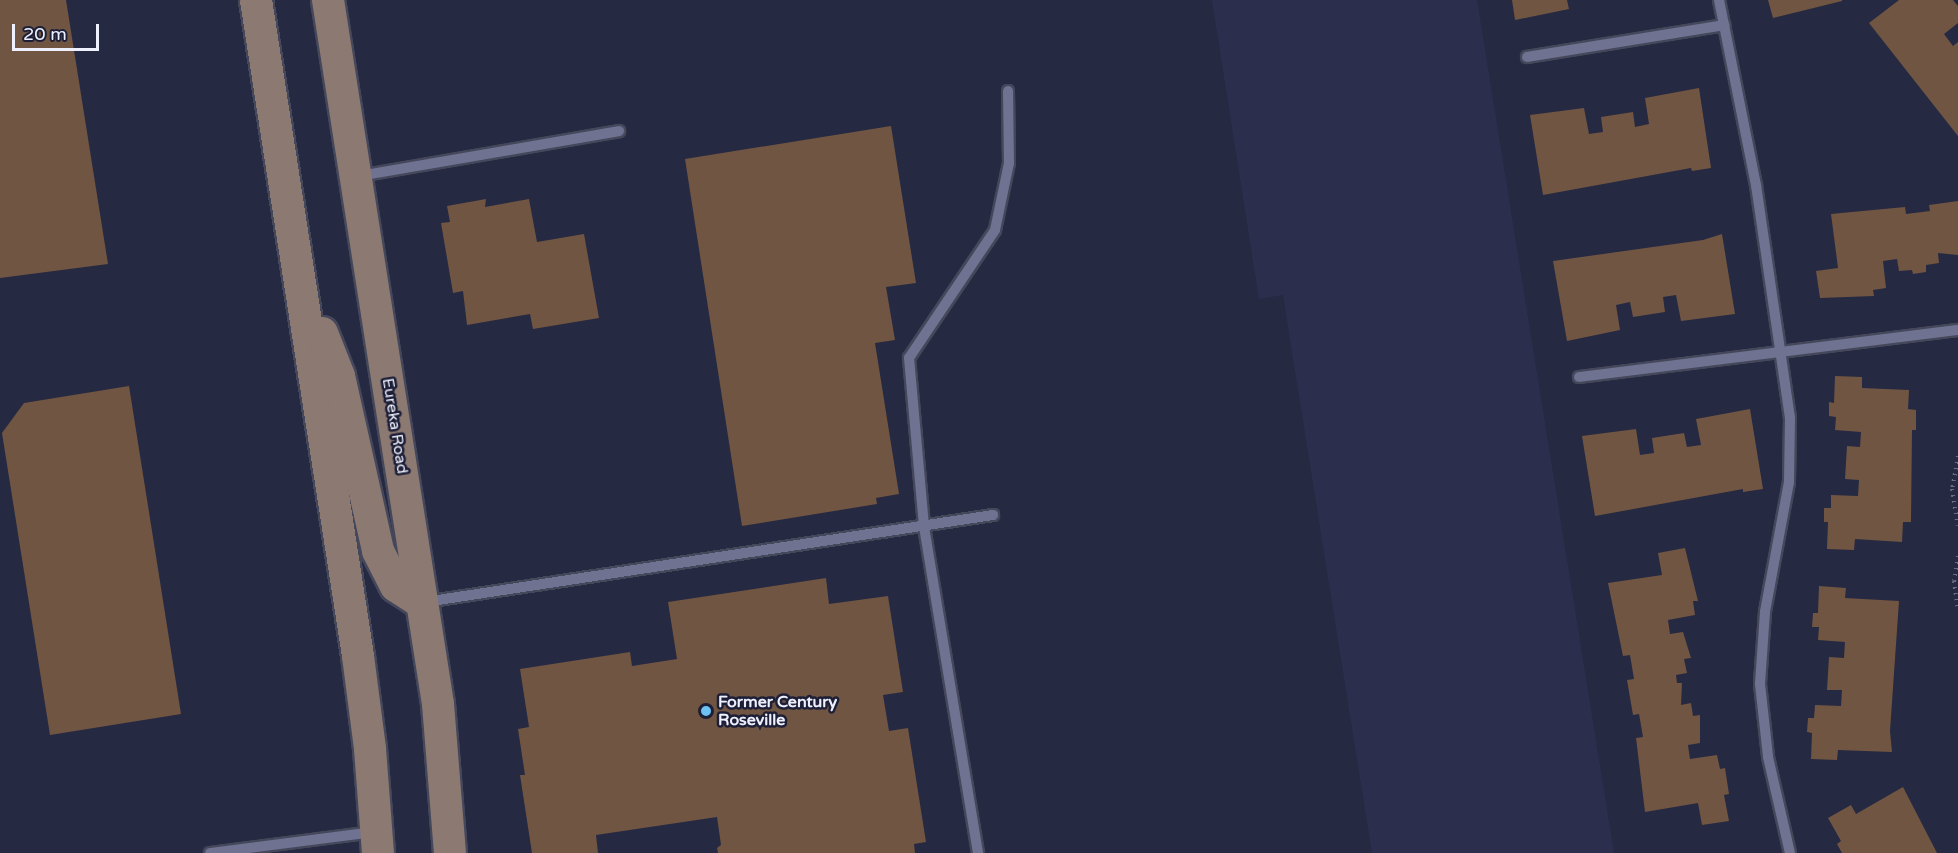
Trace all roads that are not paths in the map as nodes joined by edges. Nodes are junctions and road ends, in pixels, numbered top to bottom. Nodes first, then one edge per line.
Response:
1 (256, 0) edge
2 (328, 0) edge
3 (1719, 0) edge
4 (1724, 25) junction
5 (1527, 57) dead end
6 (1008, 91) dead end
7 (619, 131) dead end
8 (358, 176) junction
9 (301, 279) junction
10 (1958, 330) edge
11 (1781, 351) junction
12 (1580, 377) dead end
13 (993, 515) dead end
14 (924, 526) junction
15 (422, 603) junction
16 (377, 842) edge
17 (210, 853) edge
18 (450, 853) edge
19 (978, 853) edge
20 (1790, 853) edge

1 - 9 main road
2 - 8 main road, Eureka Road
3 - 4 lane
4 - 5 lane
4 - 11 lane
6 - 14 lane
7 - 8 lane
8 - 15 main road, Eureka Road
9 - 15 main road
9 - 16 main road
10 - 11 lane
11 - 12 lane
11 - 20 lane
13 - 14 lane
14 - 15 lane
14 - 19 lane
15 - 18 main road, Eureka Road
16 - 17 lane

